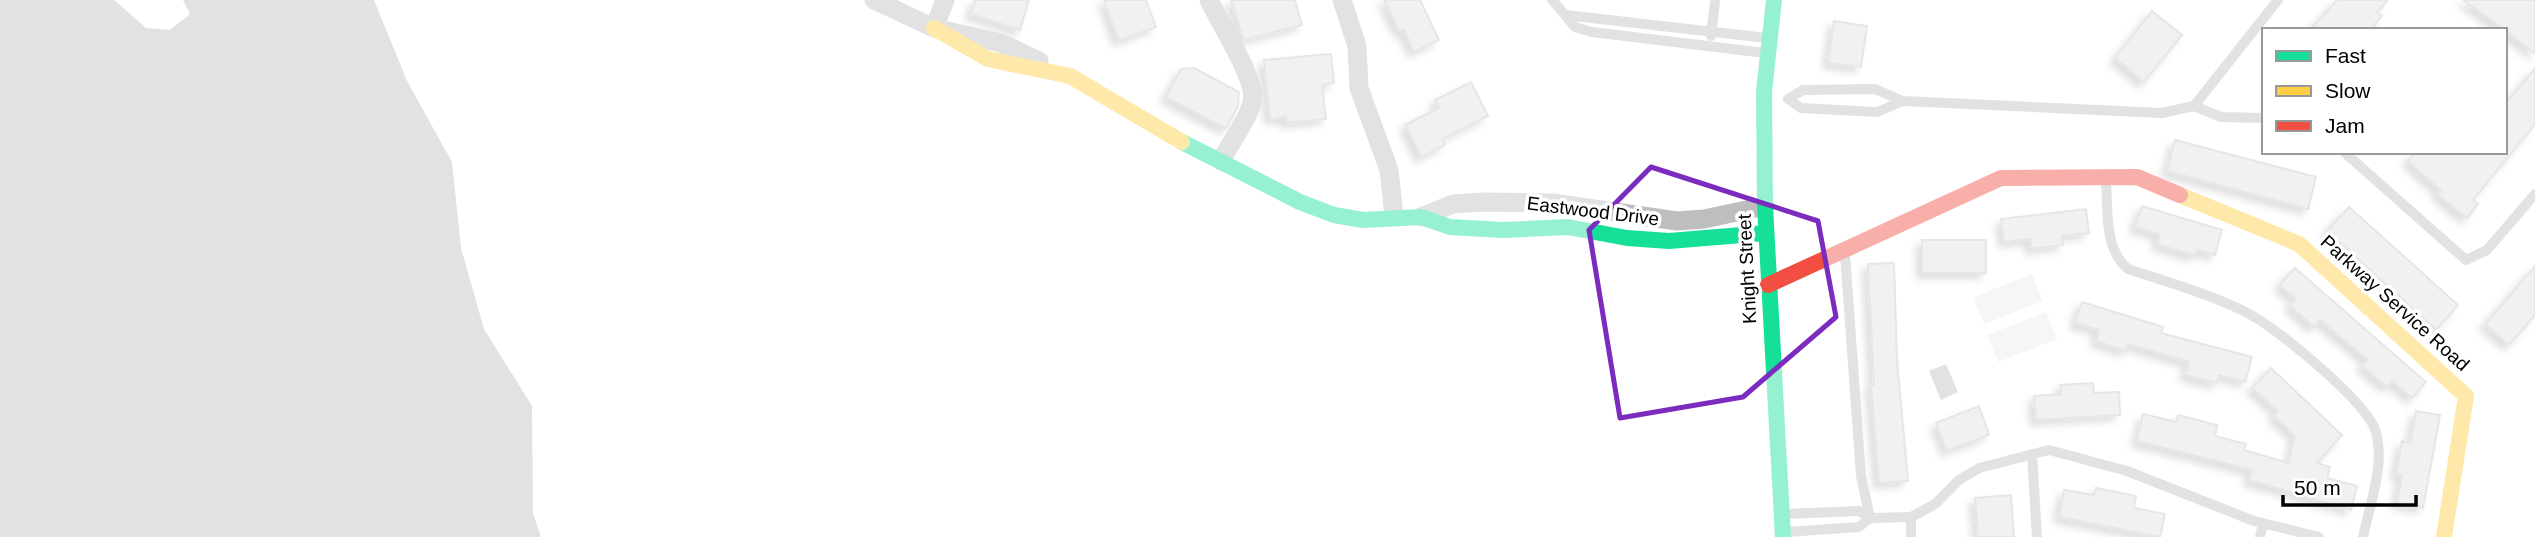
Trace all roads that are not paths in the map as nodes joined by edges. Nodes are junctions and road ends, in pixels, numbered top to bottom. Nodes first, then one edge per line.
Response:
1 (874, 0) edge
2 (945, 0) edge
3 (1209, 0) edge
4 (1342, 0) edge
5 (1552, 0) edge
6 (1702, 0) edge
7 (1774, 0) edge
8 (2278, 0) edge
9 (1715, 1) edge
10 (1565, 15) junction
11 (934, 28) junction
12 (1712, 32) junction
13 (1767, 46) junction
14 (1709, 47) junction
15 (1070, 76) joint
16 (1764, 99) junction
17 (1788, 99) junction
18 (1903, 101) junction
19 (2194, 106) junction
20 (2262, 118) edge
21 (2346, 154) edge
22 (1221, 161) junction
23 (2106, 177) junction
24 (2535, 194) edge
25 (1765, 206) junction
26 (1394, 216) junction
27 (1421, 217) junction
28 (1766, 233) junction
29 (1845, 250) junction
30 (1768, 285) junction
31 (2032, 454) junction
32 (1781, 514) junction
33 (1870, 517) junction
34 (1911, 517) junction
35 (2263, 523) junction
36 (1782, 535) edge
37 (1911, 537) edge
38 (2037, 537) edge
39 (2260, 537) edge
40 (2319, 537) edge
41 (2363, 537) edge
42 (2444, 537) edge

1 - 11 street, Eastwood Drive
2 - 11 street
3 - 22 street
4 - 26 street
5 - 10 lane
6 - 9 lane
7 - 13 street, Knight Street
8 - 19 lane
9 - 12 lane
10 - 12 lane
10 - 14 lane
11 - 15 street, Eastwood Drive
12 - 13 lane
12 - 14 lane
13 - 14 lane
13 - 16 street, Knight Street
15 - 22 street, Eastwood Drive
16 - 17 lane
16 - 25 street, Knight Street
17 - 18 lane
17 - 18 lane
18 - 19 lane
19 - 20 lane
21 - 24 lane
22 - 26 street, Eastwood Drive
23 - 29 street, Parkway Service Road
23 - 41 lane
23 - 42 street, Parkway Service Road
25 - 27 street, Eastwood Drive
25 - 28 street, Knight Street
26 - 27 street, Eastwood Drive
27 - 28 street, Eastwood Drive
28 - 30 street, Knight Street
29 - 30 street, Parkway Service Road
29 - 33 lane
30 - 32 street, Knight Street
31 - 34 lane
31 - 35 lane
31 - 38 lane
32 - 33 lane
32 - 36 street, Knight Street
33 - 34 lane
33 - 36 lane
34 - 37 lane
35 - 39 lane
35 - 40 lane

